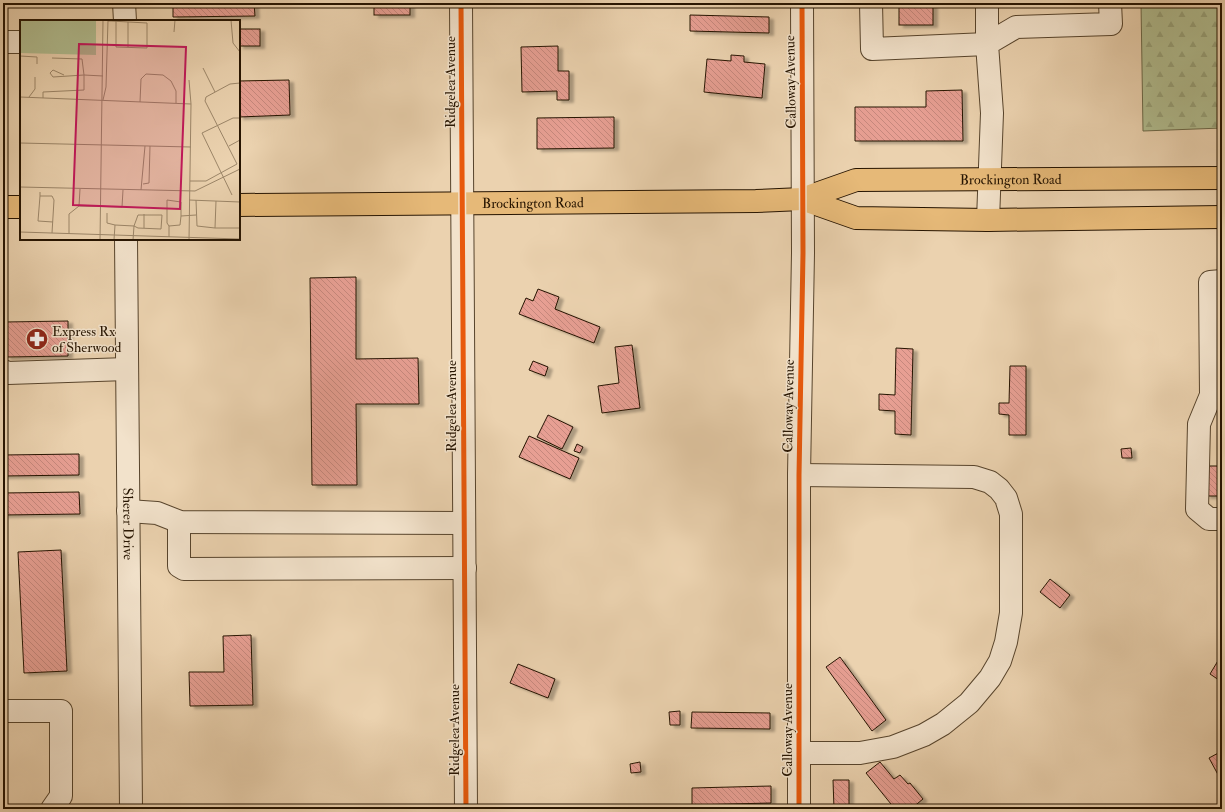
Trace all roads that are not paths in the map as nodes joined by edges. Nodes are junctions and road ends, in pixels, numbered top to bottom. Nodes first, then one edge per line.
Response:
1 (124, 3) edge
2 (461, 3) edge
3 (802, 3) edge
4 (871, 3) edge
5 (987, 3) edge
6 (1110, 3) edge
7 (124, 20) edge
8 (3, 42) edge
9 (20, 42) edge
10 (987, 44) junction
11 (1222, 178) edge
12 (989, 180) junction
13 (802, 200) junction
14 (462, 202) junction
15 (240, 205) edge
16 (3, 207) edge
17 (20, 207) edge
18 (1222, 217) edge
19 (988, 220) junction
20 (126, 240) edge
21 (1222, 281) edge
22 (127, 369) junction
23 (3, 371) edge
24 (1217, 375) edge
25 (798, 474) junction
26 (128, 511) junction
27 (1222, 519) edge
28 (179, 522) junction
29 (464, 524) junction
30 (465, 568) junction
31 (3, 711) edge
32 (799, 753) junction
33 (52, 809) edge
34 (131, 809) edge
35 (466, 809) edge
36 (799, 809) edge

1 - 7 street
2 - 14 street, Ridgelea Avenue
3 - 13 street, Calloway Avenue
4 - 10 street
5 - 10 street
6 - 10 street
8 - 9 street
10 - 12 street
11 - 12 main road, Brockington Road
12 - 13 main road, Brockington Road
12 - 19 street
13 - 14 main road, Brockington Road
13 - 19 main road, Brockington Road
13 - 25 street, Calloway Avenue
14 - 15 main road, Brockington Road
14 - 29 street, Ridgelea Avenue
16 - 17 main road
18 - 19 main road, Brockington Road
20 - 22 street, Sherer Drive
21 - 24 street
22 - 23 street
22 - 26 street, Sherer Drive
24 - 27 street
25 - 32 street, Calloway Avenue
25 - 32 street
26 - 28 street
26 - 34 street, Sherer Drive
28 - 29 street
28 - 30 street
29 - 30 street, Ridgelea Avenue
30 - 35 street, Ridgelea Avenue
31 - 33 street
32 - 36 street, Calloway Avenue

